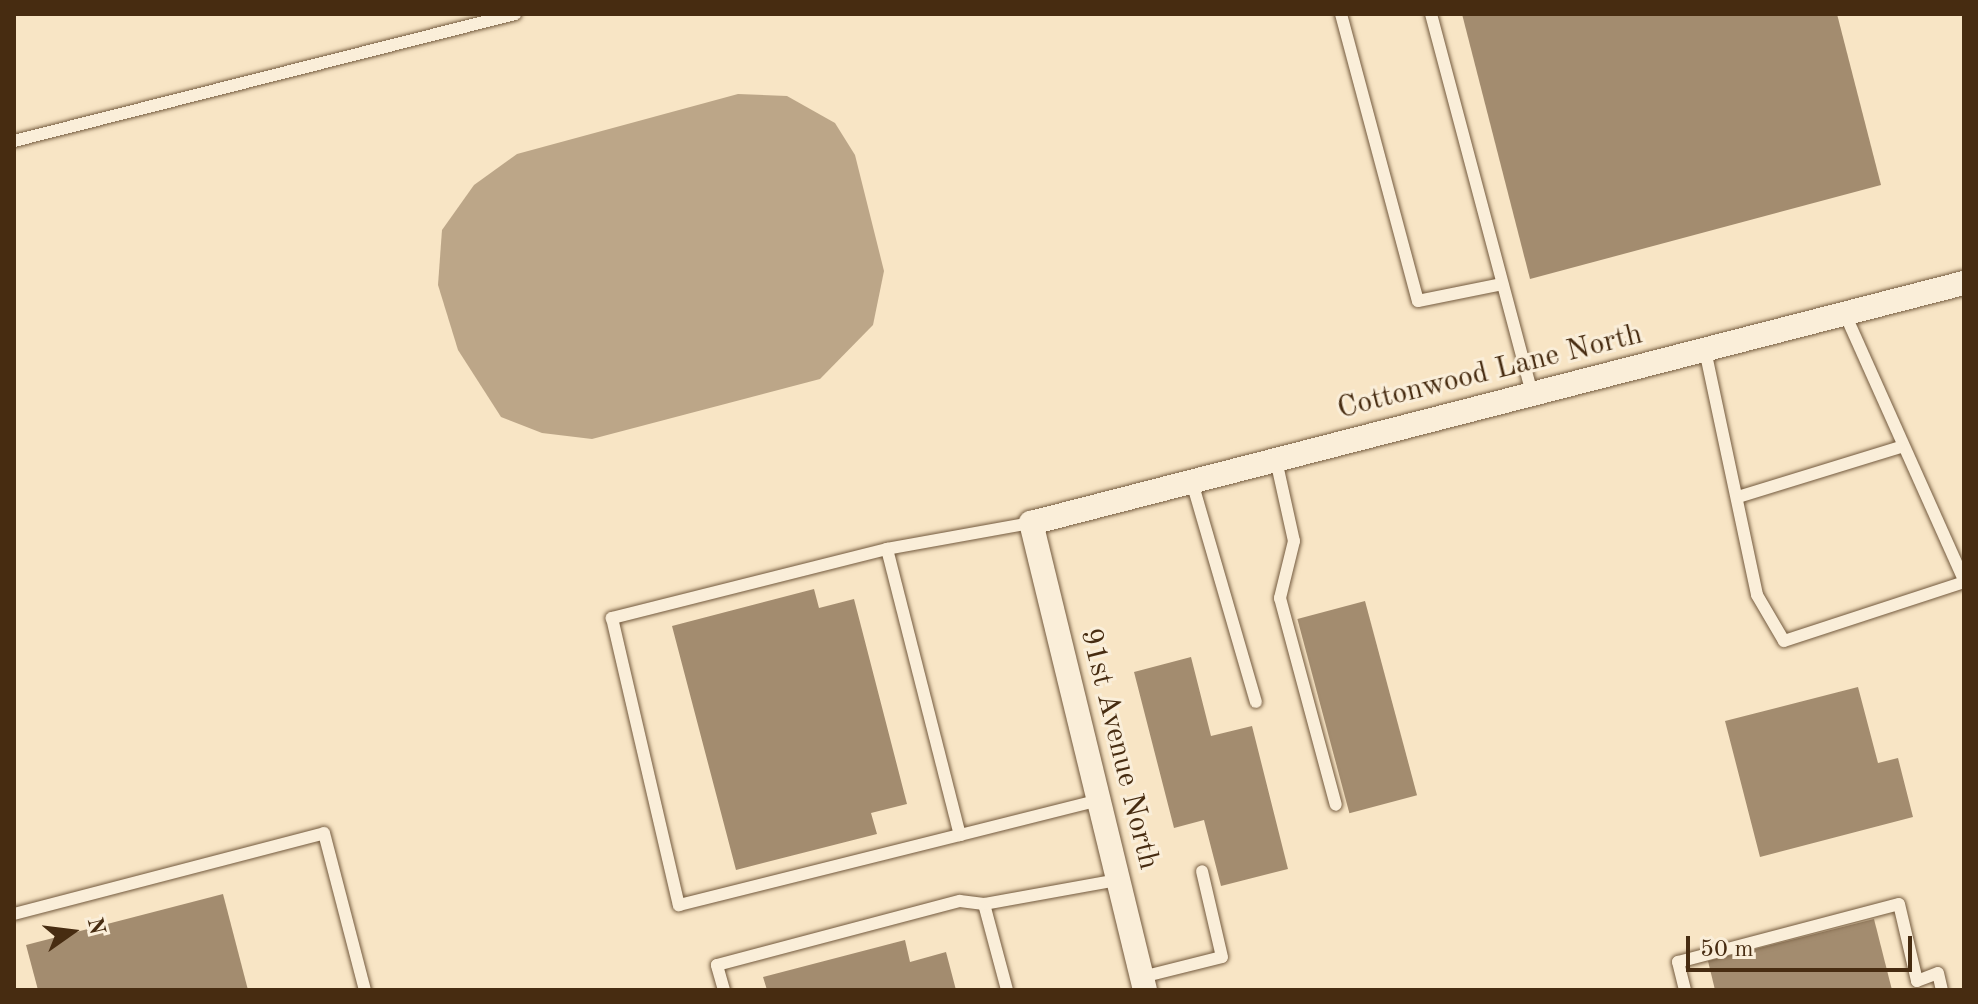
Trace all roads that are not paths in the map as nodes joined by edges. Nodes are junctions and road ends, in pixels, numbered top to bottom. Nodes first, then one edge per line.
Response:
1 (515, 14) edge
2 (1341, 14) edge
3 (1431, 14) edge
4 (14, 141) edge
5 (1964, 283) edge
6 (1502, 284) junction
7 (1845, 314) junction
8 (1705, 350) junction
9 (1532, 394) junction
10 (1901, 447) junction
11 (1276, 460) junction
12 (1192, 482) junction
13 (1738, 497) junction
14 (1031, 523) junction
15 (887, 549) junction
16 (1964, 581) edge
17 (1256, 702) dead end
18 (1099, 800) junction
19 (1336, 805) dead end
20 (960, 835) junction
21 (1202, 871) dead end
22 (1118, 880) junction
23 (984, 904) junction
24 (14, 914) edge
25 (1143, 983) edge
26 (365, 990) edge
27 (724, 990) edge
28 (1007, 990) edge
29 (1685, 990) edge
30 (1942, 990) edge

1 - 4 lane
2 - 6 lane
3 - 6 lane
5 - 7 street, Cottonwood Lane North
6 - 9 lane
7 - 8 street, Cottonwood Lane North
7 - 10 lane
8 - 9 street, Cottonwood Lane North
8 - 13 lane
9 - 11 street, Cottonwood Lane North
10 - 13 lane
10 - 16 lane
11 - 12 street, Cottonwood Lane North
11 - 19 lane
12 - 14 street, Cottonwood Lane North
12 - 17 lane
13 - 16 lane
14 - 15 lane
14 - 18 street, 91st Avenue North
15 - 20 lane
15 - 20 lane
18 - 20 lane
18 - 22 street, 91st Avenue North
21 - 25 lane
22 - 23 lane
22 - 25 street, 91st Avenue North
23 - 27 lane
23 - 28 lane
24 - 26 lane
29 - 30 lane

